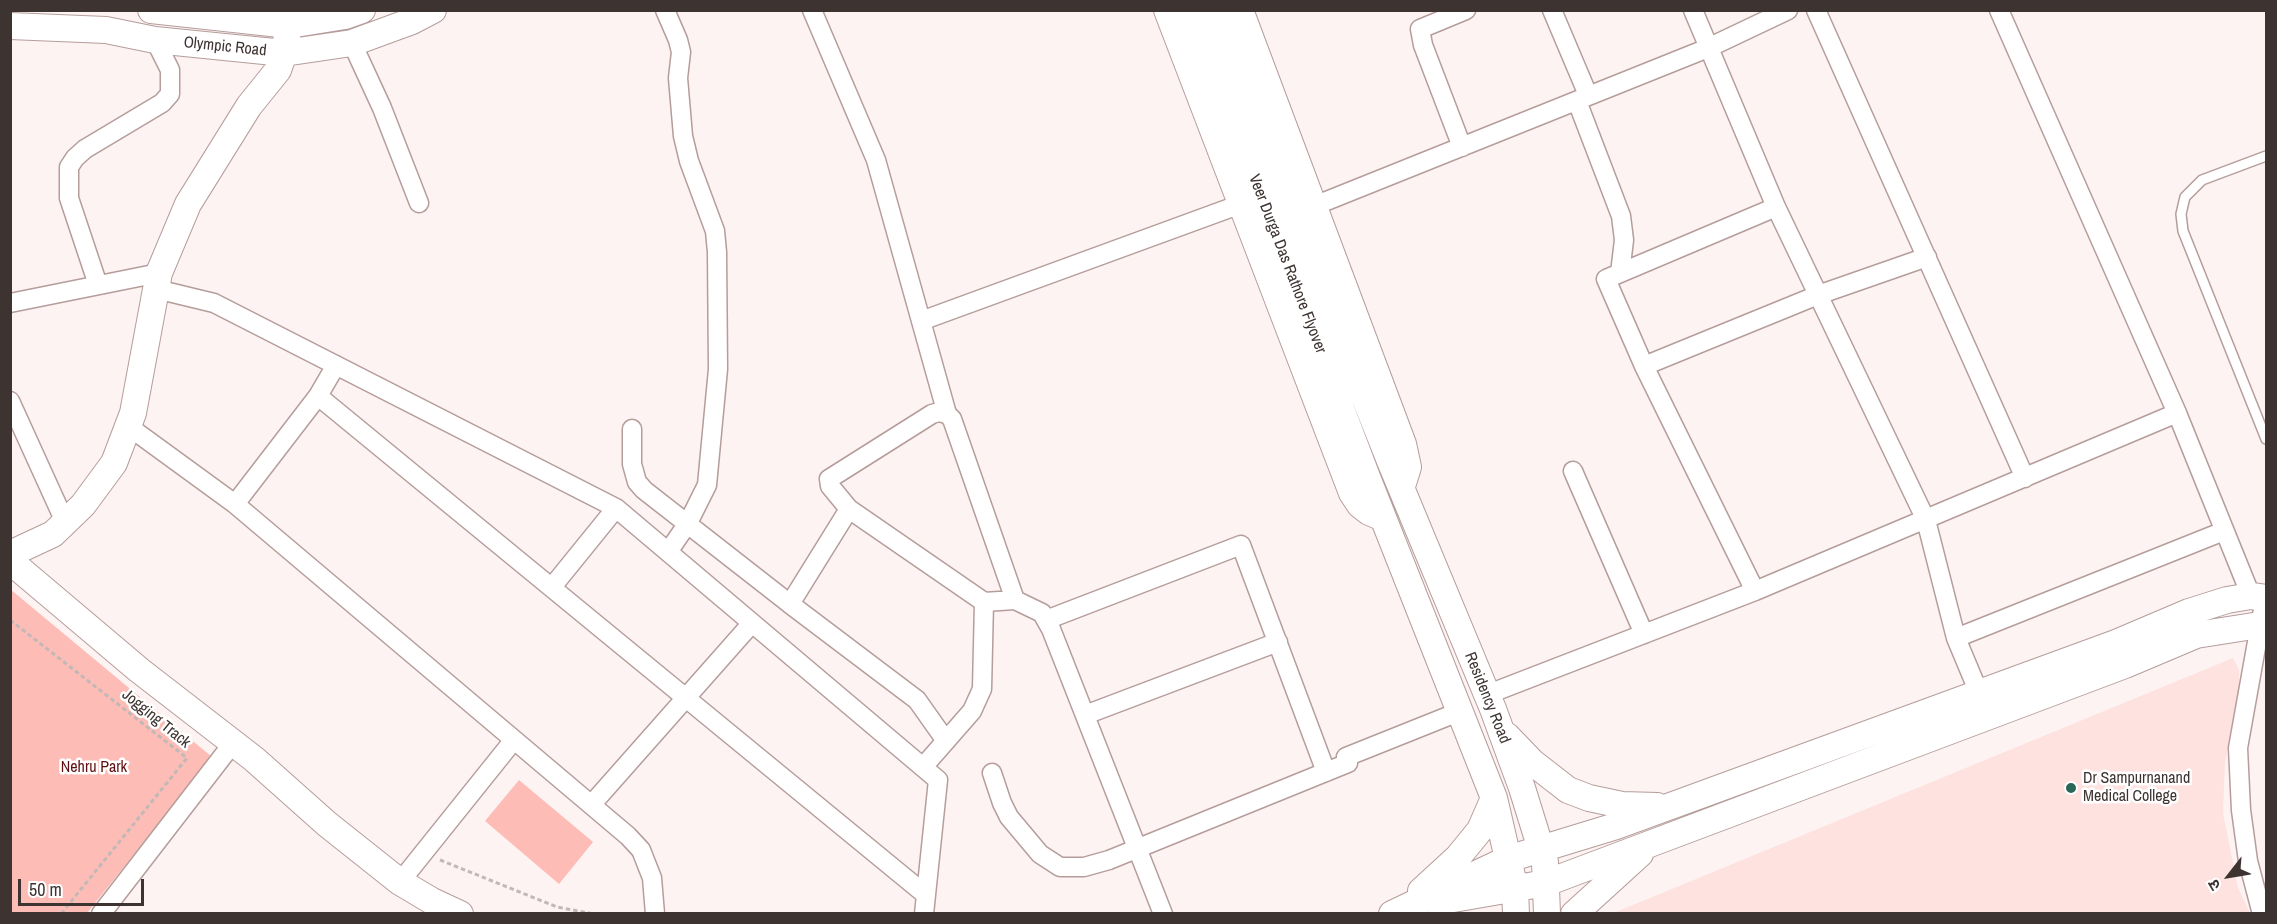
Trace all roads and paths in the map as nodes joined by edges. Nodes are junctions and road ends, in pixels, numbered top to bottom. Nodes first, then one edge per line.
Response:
1 (151, 10) edge
2 (362, 10) edge
3 (433, 10) edge
4 (665, 10) edge
5 (812, 10) edge
6 (1167, 10) edge
7 (1190, 10) edge
8 (1213, 10) edge
9 (1240, 10) edge
10 (1466, 10) edge
11 (1552, 10) edge
12 (1693, 10) edge
13 (1788, 10) edge
14 (1816, 10) edge
15 (1999, 10) edge
16 (10, 26) edge
17 (289, 26) junction
18 (155, 40) junction
19 (352, 43) junction
20 (1708, 48) junction
21 (284, 53) junction
22 (1583, 98) junction
23 (1462, 147) junction
24 (2266, 156) edge
25 (419, 203) dead end
26 (1241, 204) junction
27 (1314, 206) junction
28 (1776, 207) junction
29 (1927, 258) junction
30 (1620, 273) junction
31 (157, 281) junction
32 (98, 285) junction
33 (1818, 295) junction
34 (10, 303) edge
35 (921, 321) junction
36 (336, 365) junction
37 (1644, 366) junction
38 (318, 396) junction
39 (10, 401) edge
40 (2177, 413) junction
41 (947, 414) junction
42 (128, 426) junction
43 (2264, 426) edge
44 (632, 429) dead end
45 (2266, 439) edge
46 (1573, 471) dead end
47 (2025, 478) junction
48 (1401, 488) junction
49 (235, 504) junction
50 (616, 508) junction
51 (849, 509) junction
52 (1383, 518) junction
53 (1926, 520) junction
54 (65, 522) junction
55 (688, 523) junction
56 (2224, 531) junction
57 (668, 552) junction
58 (10, 555) edge
59 (10, 561) edge
60 (552, 588) junction
61 (1755, 591) junction
62 (2261, 597) edge
63 (1015, 600) junction
64 (984, 602) junction
65 (790, 604) junction
66 (10, 620) edge
67 (1046, 620) junction
68 (752, 623) junction
69 (2264, 624) edge
70 (1644, 634) junction
71 (1956, 638) junction
72 (1278, 642) junction
73 (1979, 693) junction
74 (687, 698) junction
75 (1489, 702) junction
76 (1461, 711) junction
77 (1085, 715) junction
78 (946, 741) junction
79 (233, 743) junction
80 (509, 746) dead end
81 (923, 767) junction
82 (1326, 772) junction
83 (992, 773) dead end
84 (1494, 798) junction
85 (592, 804) junction
86 (1669, 807) junction
87 (1659, 839) junction
88 (1541, 847) junction
89 (1138, 848) junction
90 (426, 849) junction
91 (1508, 859) junction
92 (400, 882) junction
93 (1546, 883) junction
94 (926, 895) junction
95 (1458, 899) junction
96 (1515, 901) edge
97 (1398, 911) edge
98 (105, 912) edge
99 (61, 914) edge
100 (460, 914) edge
101 (594, 914) edge
102 (655, 914) edge
103 (924, 914) edge
104 (1163, 914) edge
105 (1483, 914) edge
106 (1547, 914) edge
107 (1574, 914) edge
108 (2262, 914) edge

1 - 17 street, Olympic Road
2 - 17 street, Olympic Road
3 - 19 street, Olympic Road
4 - 55 street
5 - 35 street
6 - 26 street
7 - 52 street, Veer Durga Das Rathore Flyover
8 - 48 street, Veer Durga Das Rathore Flyover
9 - 27 street
10 - 23 street
11 - 22 street
12 - 20 street
13 - 20 street
14 - 29 street
15 - 40 street
16 - 18 street, Olympic Road
17 - 21 street
18 - 21 street, Olympic Road
18 - 32 street
19 - 21 street, Olympic Road
19 - 25 street
20 - 22 street
20 - 28 street
21 - 31 street
22 - 23 street
22 - 30 street
23 - 27 street
24 - 43 lane
26 - 35 street
26 - 52 street
27 - 48 street
28 - 30 street
28 - 33 street
29 - 33 street
29 - 47 street
30 - 37 street
31 - 32 street
31 - 36 street
31 - 42 street
32 - 34 street
33 - 37 street
33 - 53 street
35 - 41 street
36 - 38 street
36 - 50 street
37 - 61 street
38 - 49 street
38 - 60 street
39 - 54 street
40 - 47 street
40 - 56 street
41 - 51 street
41 - 63 street
42 - 49 street
42 - 54 street
43 - 45 lane
44 - 55 street
46 - 70 street
47 - 53 street
48 - 75 street, Residency Road
49 - 85 street
50 - 57 street
50 - 60 street
51 - 64 street
51 - 65 street
52 - 76 street, Residency Road
53 - 61 street
53 - 71 street
54 - 58 street
55 - 57 street
55 - 65 street
56 - 62 street
56 - 71 street
57 - 68 street
59 - 79 street
60 - 74 street
61 - 70 street
62 - 69 street
62 - 73 street
63 - 64 street
63 - 67 street
64 - 78 street
65 - 78 street
66 - 99 path, Jogging Track
67 - 72 street
67 - 77 street
68 - 74 street
68 - 81 street
69 - 87 street
69 - 108 street
70 - 75 street
71 - 73 street
72 - 77 street
72 - 82 street
73 - 86 street
74 - 85 street
74 - 94 street
75 - 86 street
75 - 88 street, Residency Road
76 - 82 street
76 - 84 street, Residency Road
77 - 89 street
78 - 81 street
79 - 92 street
79 - 98 street
80 - 90 street
81 - 94 street
82 - 89 street
83 - 89 street
84 - 91 street, Residency Road
84 - 97 street
85 - 102 street
86 - 88 street
87 - 93 street
87 - 107 street
88 - 91 street
88 - 93 street, Residency Road
89 - 104 street
90 - 92 street
90 - 101 path
91 - 96 street, Residency Road
91 - 97 street
92 - 100 street
93 - 96 street
93 - 106 street, Residency Road
94 - 103 street
95 - 96 street
95 - 97 street
95 - 105 street

